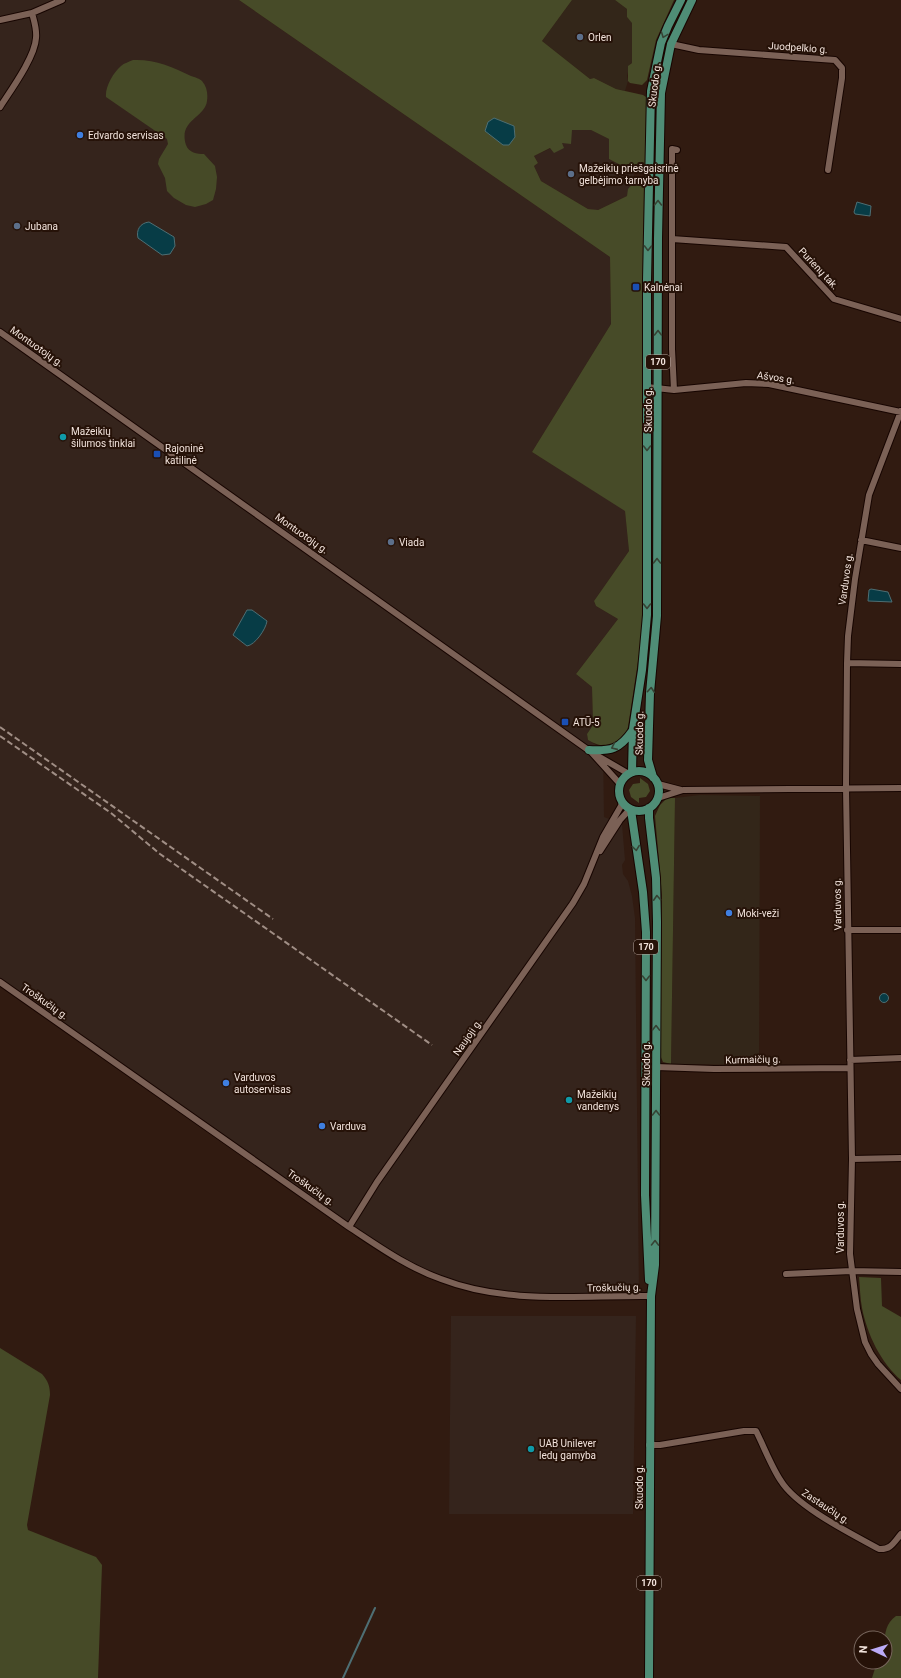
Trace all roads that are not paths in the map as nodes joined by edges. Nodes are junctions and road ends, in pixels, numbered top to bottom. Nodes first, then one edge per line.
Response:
1 (62, 0) edge
2 (681, 0) edge
3 (692, 0) edge
4 (32, 13) junction
5 (0, 20) edge
6 (671, 44) junction
7 (0, 107) edge
8 (677, 150) dead end
9 (828, 170) dead end
10 (672, 239) junction
11 (901, 319) edge
12 (0, 332) edge
13 (647, 386) junction
14 (658, 387) junction
15 (674, 390) junction
16 (901, 412) edge
17 (861, 540) junction
18 (901, 548) edge
19 (847, 663) junction
20 (901, 664) edge
21 (633, 729) junction
22 (590, 751) junction
23 (630, 773) junction
24 (653, 777) junction
25 (620, 784) junction
26 (658, 784) junction
27 (846, 788) junction
28 (901, 788) edge
29 (683, 790) junction
30 (658, 798) junction
31 (622, 801) junction
32 (650, 808) junction
33 (630, 809) junction
34 (596, 855) junction
35 (847, 930) junction
36 (901, 930) edge
37 (0, 982) edge
38 (901, 1058) edge
39 (850, 1060) junction
40 (656, 1067) junction
41 (850, 1068) junction
42 (901, 1158) edge
43 (852, 1159) junction
44 (349, 1227) junction
45 (851, 1271) junction
46 (901, 1272) edge
47 (786, 1274) dead end
48 (651, 1296) junction
49 (901, 1389) edge
50 (649, 1446) junction
51 (901, 1534) edge
52 (649, 1678) edge

1 - 4 street
2 -> 13 main road, Skuodo g. / 170
3 - 6 main road, Skuodo g. / 170
4 - 5 street
4 - 7 street
6 - 9 street, Juodpelkio g.
14 -> 6 main road, Skuodo g. / 170
8 - 10 street
10 - 11 street, Purienų tak.
10 - 15 street
12 - 22 street, Montuotojų g.
13 - 14 street, Ašvos g.
13 -> 21 main road, Skuodo g. / 170
14 - 15 street, Ašvos g.
24 -> 14 main road, Skuodo g. / 170
15 - 16 street, Ašvos g.
16 - 17 street, Varduvos g.
17 - 18 street
17 - 19 street, Varduvos g.
19 - 20 street
19 - 27 street, Varduvos g.
21 -> 22 main road
21 - 23 main road, Skuodo g. / 170
22 - 23 street, Montuotojų g.
22 - 25 street, Montuotojų g.
23 - 24 main road
23 - 25 main road
24 - 26 main road
25 - 31 main road
26 - 29 street
26 - 30 main road
27 - 28 street
27 - 29 street
27 - 35 street, Varduvos g.
29 - 30 street
30 - 32 main road
31 - 33 main road
31 - 34 street, Naujoji g.
32 - 33 main road
40 -> 32 main road, Skuodo g. / 170
33 - 34 street, Naujoji g.
33 -> 48 main road, Skuodo g. / 170
34 - 44 street, Naujoji g.
35 - 36 street
35 - 39 street, Varduvos g.
37 - 44 street, Troškučių g.
38 - 39 street
39 - 41 street, Varduvos g.
40 - 41 street, Kurmaičių g.
48 -> 40 main road, Skuodo g. / 170
41 - 43 street, Varduvos g.
42 - 43 street
43 - 45 street, Varduvos g.
44 - 48 street, Troškučių g.
45 - 46 street
45 - 47 street
45 - 49 street, Varduvos g.
48 - 50 main road, Skuodo g. / 170
50 - 51 street, Zastaučių g.
50 - 52 main road, Skuodo g. / 170

